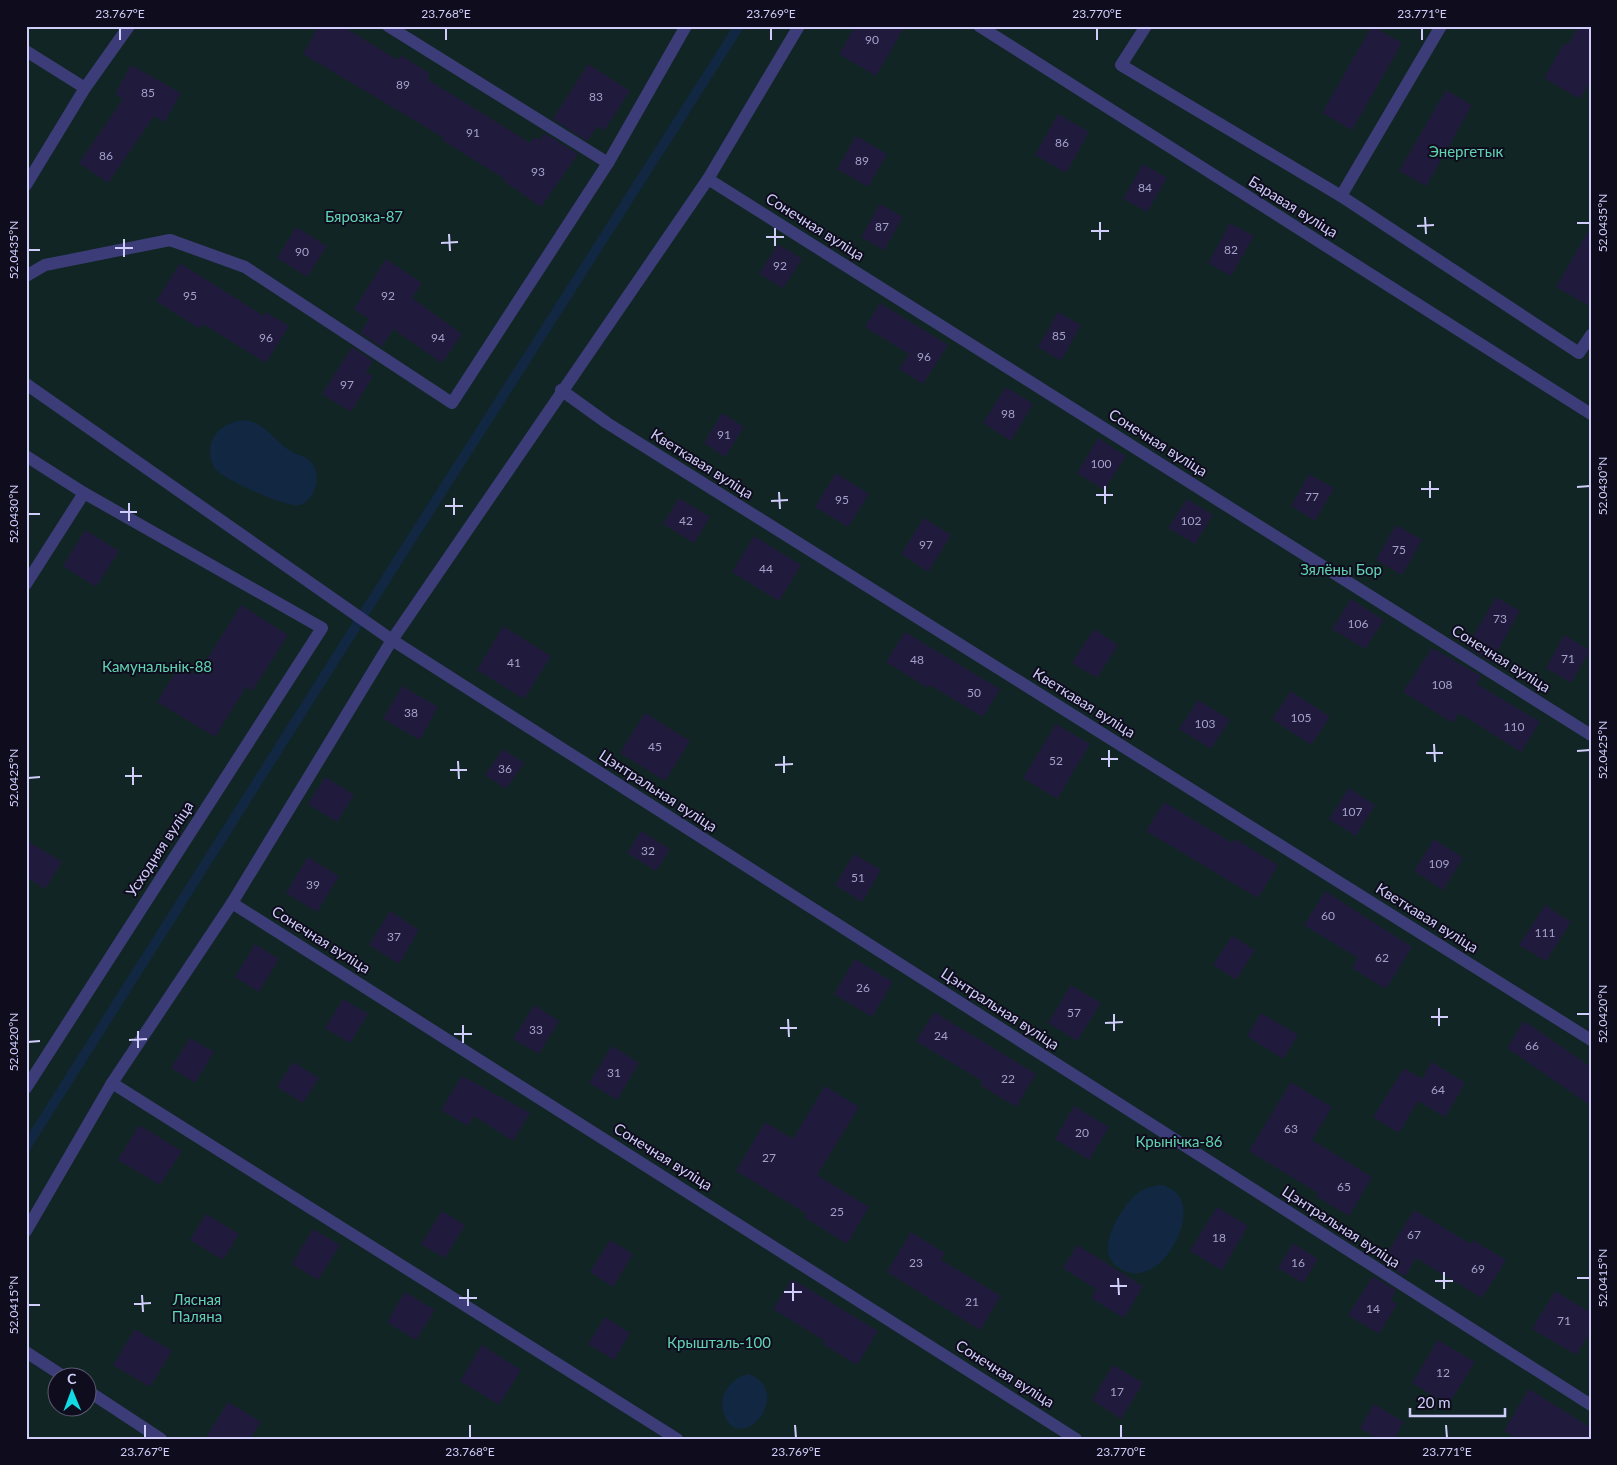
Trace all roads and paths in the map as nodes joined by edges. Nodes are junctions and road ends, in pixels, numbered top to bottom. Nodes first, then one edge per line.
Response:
1 (129, 26) edge
2 (388, 26) edge
3 (686, 26) edge
4 (799, 26) edge
5 (979, 26) edge
6 (1146, 26) edge
7 (1441, 26) edge
8 (26, 51) edge
9 (86, 88) junction
10 (608, 163) junction
11 (708, 179) junction
12 (26, 185) edge
13 (1341, 196) junction
14 (26, 276) edge
15 (1591, 335) edge
16 (26, 384) edge
17 (561, 390) junction
18 (1591, 414) edge
19 (26, 456) edge
20 (84, 493) junction
21 (26, 584) edge
22 (392, 640) junction
23 (1591, 735) edge
24 (232, 903) junction
25 (1591, 1040) edge
26 (112, 1083) junction
27 (26, 1088) edge
28 (26, 1231) edge
29 (26, 1352) edge
30 (51, 1368) edge
31 (98, 1398) edge
32 (1591, 1405) edge
33 (162, 1439) edge
34 (677, 1439) edge
35 (1076, 1439) edge

1 - 9 lane
2 - 10 lane
3 - 10 lane
4 - 11 lane
5 - 18 lane, Баравая вуліца
6 - 13 lane
7 - 13 lane
8 - 9 lane
9 - 12 lane
10 - 14 lane
11 - 17 lane
11 - 23 lane, Сонечная вуліца
13 - 15 lane
16 - 22 lane, Цэнтральная вуліца
17 - 22 lane
17 - 25 lane, Кветкавая вуліца
19 - 20 lane
20 - 21 lane
20 - 27 lane, Усходняя вуліца
22 - 24 lane
22 - 32 lane, Цэнтральная вуліца
24 - 26 lane
24 - 35 lane, Сонечная вуліца
26 - 28 lane
26 - 34 lane
29 - 30 lane
31 - 33 lane

